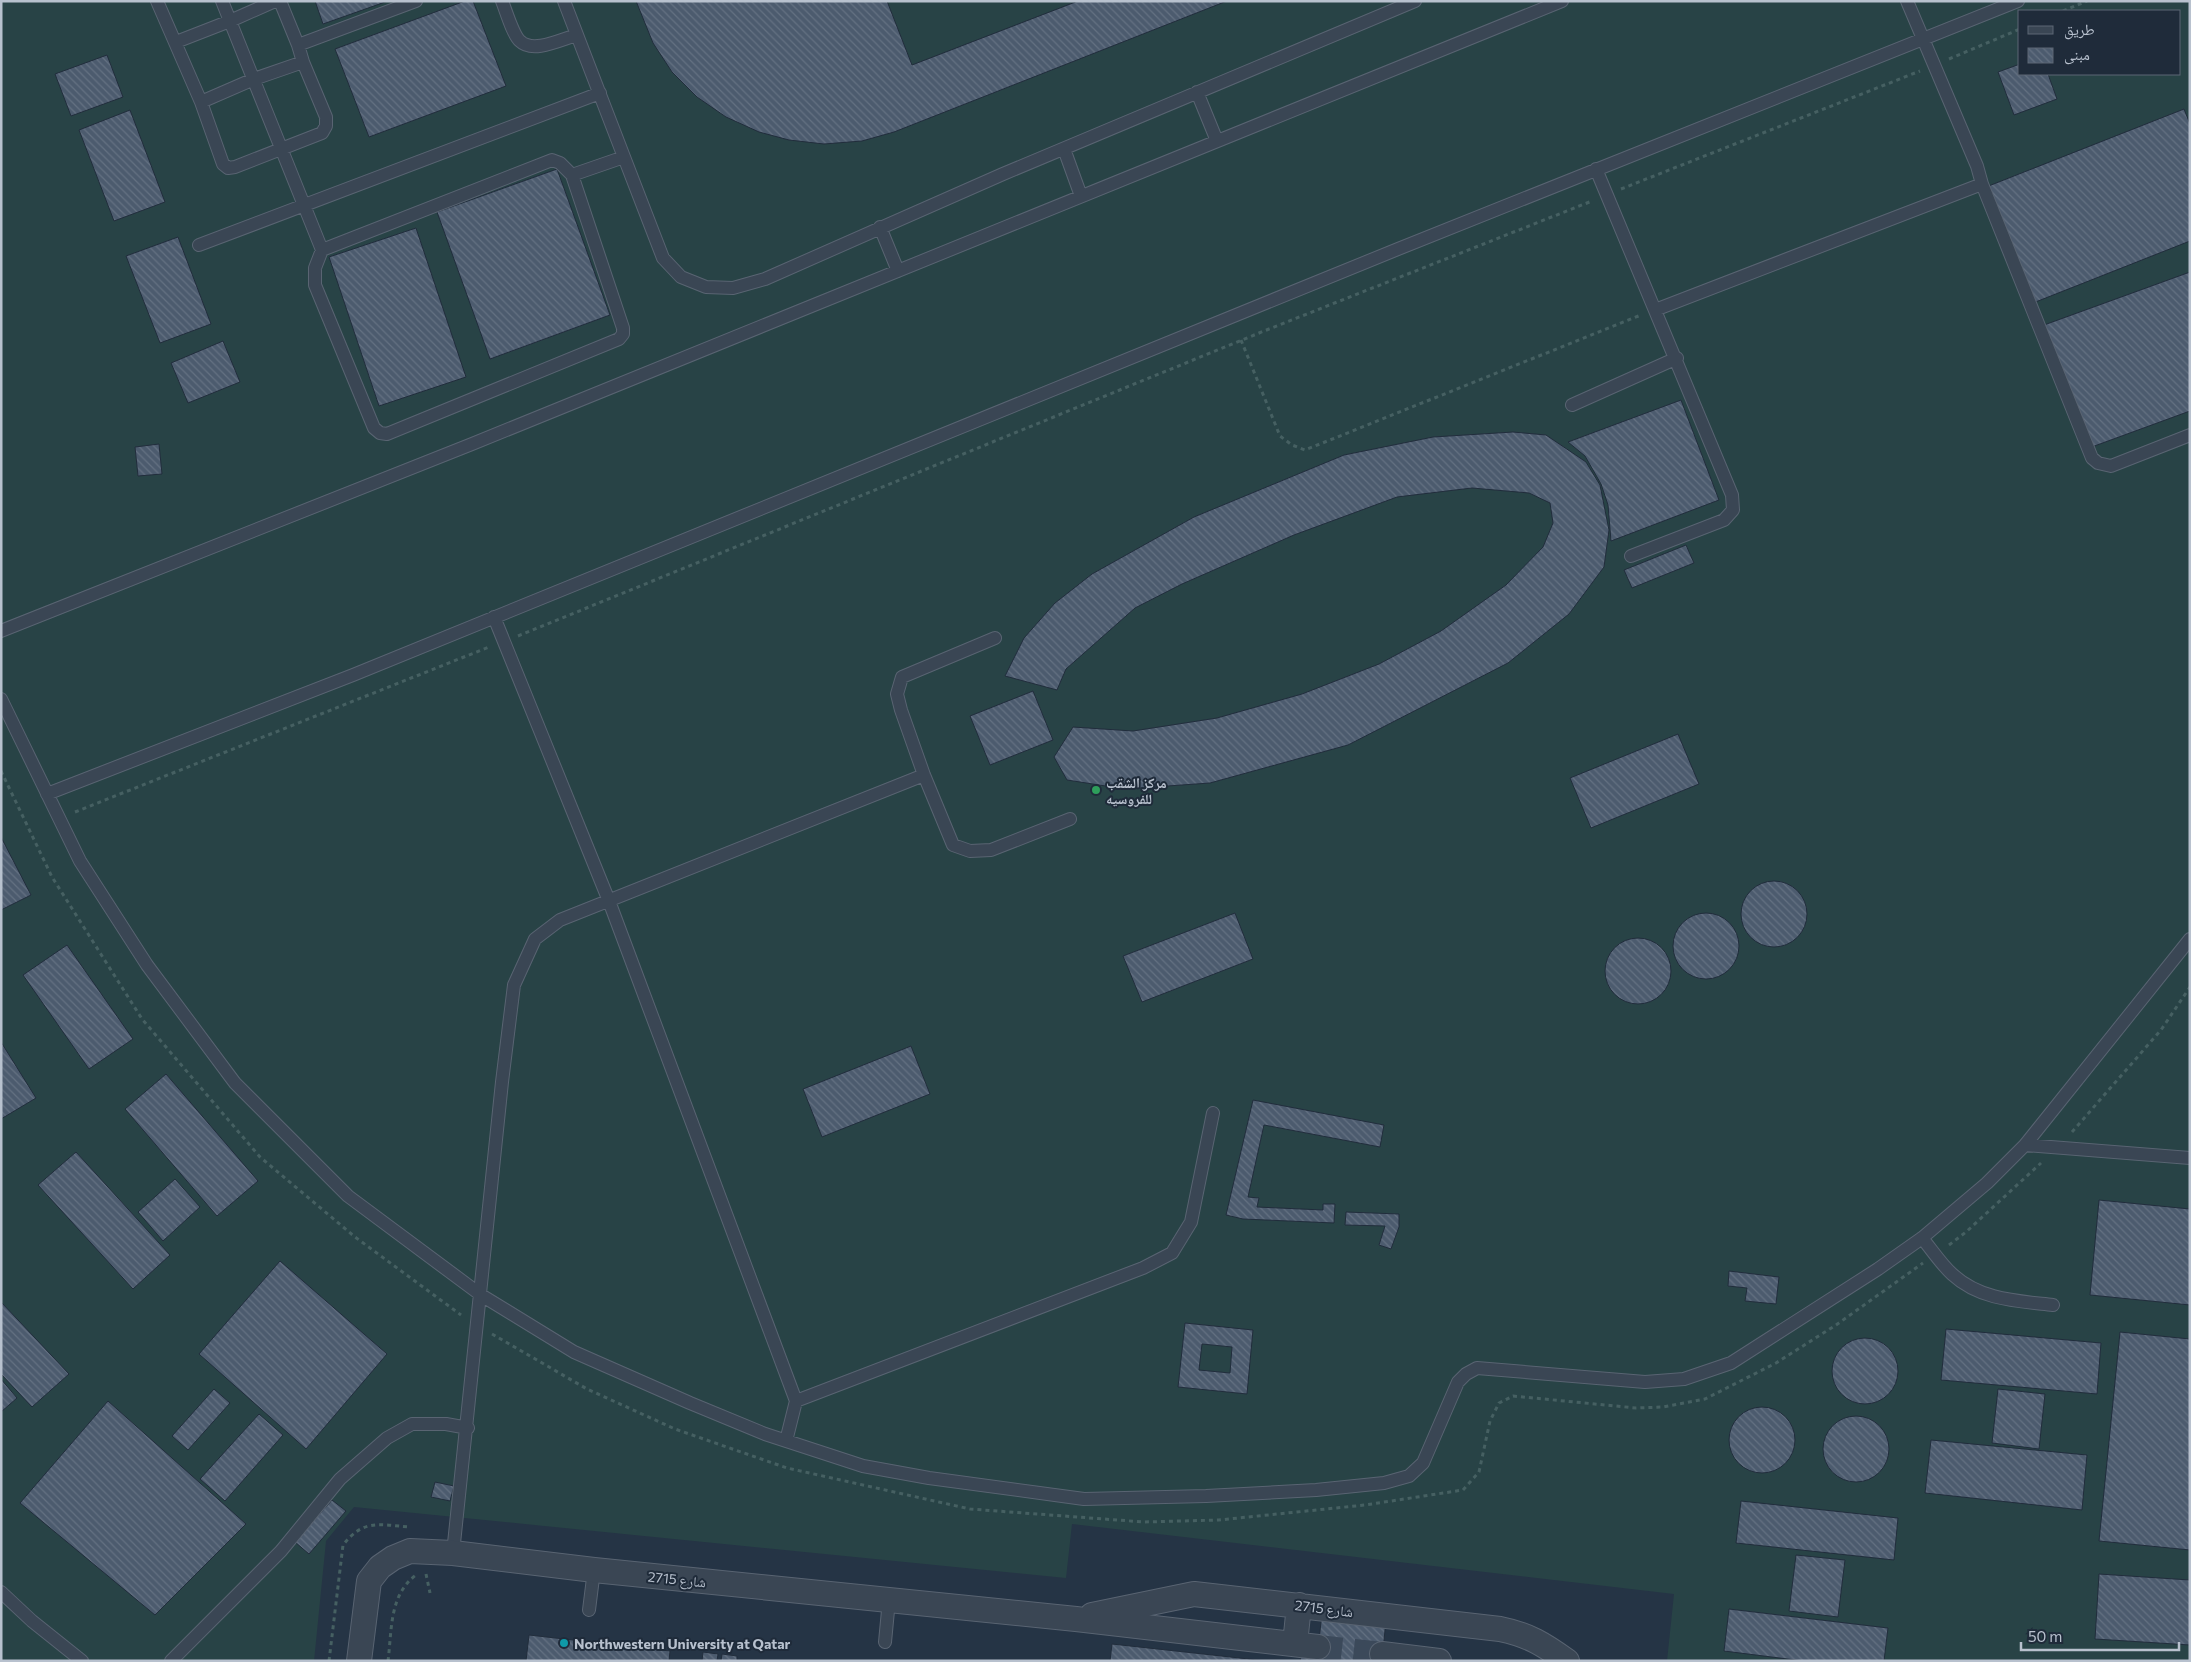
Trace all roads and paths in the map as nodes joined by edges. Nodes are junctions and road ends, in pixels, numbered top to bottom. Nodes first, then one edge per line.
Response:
1 (157, 1) edge
2 (222, 1) edge
3 (275, 1) edge
4 (280, 1) edge
5 (416, 1) edge
6 (502, 1) edge
7 (564, 1) edge
8 (1415, 1) edge
9 (1562, 1) edge
10 (1907, 1) edge
11 (2018, 1) edge
12 (2087, 1) edge
13 (2065, 10) edge
14 (230, 21) junction
15 (2018, 30) edge
16 (577, 35) junction
17 (1923, 39) junction
18 (176, 42) junction
19 (298, 45) junction
20 (303, 62) junction
21 (1934, 66) junction
22 (254, 79) junction
23 (1197, 92) junction
24 (600, 93) junction
25 (201, 102) junction
26 (1217, 141) junction
27 (282, 149) junction
28 (1064, 149) junction
29 (624, 157) junction
30 (1596, 169) junction
31 (572, 175) junction
32 (1982, 184) junction
33 (1606, 195) junction
34 (1081, 196) junction
35 (305, 206) junction
36 (880, 227) junction
37 (199, 245) dead end
38 (322, 250) junction
39 (898, 271) junction
40 (1655, 310) junction
41 (1241, 340) junction
42 (1677, 358) junction
43 (1572, 405) dead end
44 (2190, 434) edge
45 (1631, 556) dead end
46 (494, 617) junction
47 (1, 632) edge
48 (995, 638) dead end
49 (504, 642) junction
50 (1, 699) edge
51 (924, 775) junction
52 (47, 794) junction
53 (59, 819) junction
54 (1070, 820) dead end
55 (610, 901) junction
56 (2190, 939) edge
57 (1213, 1113) dead end
58 (2025, 1145) junction
59 (2190, 1158) edge
60 (1922, 1238) junction
61 (481, 1295) junction
62 (2053, 1305) dead end
63 (796, 1401) junction
64 (468, 1428) junction
65 (786, 1441) junction
66 (453, 1553) junction
67 (594, 1570) junction
68 (1, 1592) edge
69 (430, 1593) dead end
70 (889, 1600) junction
71 (1299, 1605) junction
72 (589, 1610) dead end
73 (1405, 1618) junction
74 (1076, 1619) junction
75 (885, 1642) dead end
76 (82, 1661) edge
77 (171, 1661) edge
78 (359, 1661) edge
79 (388, 1661) edge
80 (1439, 1661) edge
81 (1567, 1661) edge

1 - 18 lane
2 - 14 lane
3 - 14 lane
4 - 19 lane
5 - 19 lane
6 - 16 lane
7 - 16 lane
8 - 23 lane
9 - 26 lane
10 - 17 lane
11 - 17 lane
12 - 13 path
14 - 18 lane
14 - 22 lane
15 - 21 path
16 - 24 lane
17 - 21 lane
17 - 30 lane
18 - 25 lane
19 - 20 lane
20 - 22 lane
20 - 27 lane
21 - 32 lane
21 - 33 path
22 - 25 lane
22 - 27 lane
23 - 26 lane
23 - 28 lane
24 - 29 lane
24 - 35 lane
25 - 27 lane
26 - 34 lane
27 - 35 lane
28 - 34 lane
28 - 36 lane
29 - 31 lane
29 - 36 lane
30 - 33 lane
30 - 46 lane
31 - 38 lane
31 - 38 lane
32 - 40 lane
32 - 44 lane
33 - 40 lane
33 - 41 path
34 - 39 lane
35 - 37 lane
35 - 38 lane
36 - 39 lane
39 - 47 lane
40 - 41 path
40 - 42 lane
41 - 49 path
42 - 43 lane
42 - 45 lane
46 - 49 lane
46 - 52 lane
48 - 51 lane
49 - 53 path
49 - 55 lane
50 - 52 lane
51 - 54 lane
51 - 55 lane
52 - 53 lane
53 - 61 lane
55 - 61 lane
55 - 63 lane
56 - 58 lane
57 - 63 lane
58 - 59 lane
58 - 60 lane
60 - 62 lane
60 - 65 lane
61 - 64 lane
61 - 65 lane
63 - 65 lane
64 - 66 lane
64 - 77 lane
66 - 67 street, شارع 2715
66 - 78 street, شارع 2715
67 - 70 street, شارع 2715
67 - 72 lane
68 - 76 lane
69 - 79 path
70 - 74 street, شارع 2715
70 - 75 lane
71 - 73 street, شارع 2715
71 - 74 street, شارع 2715
71 - 74 street, شارع 2715
73 - 80 street
73 - 81 street, شارع 2715

